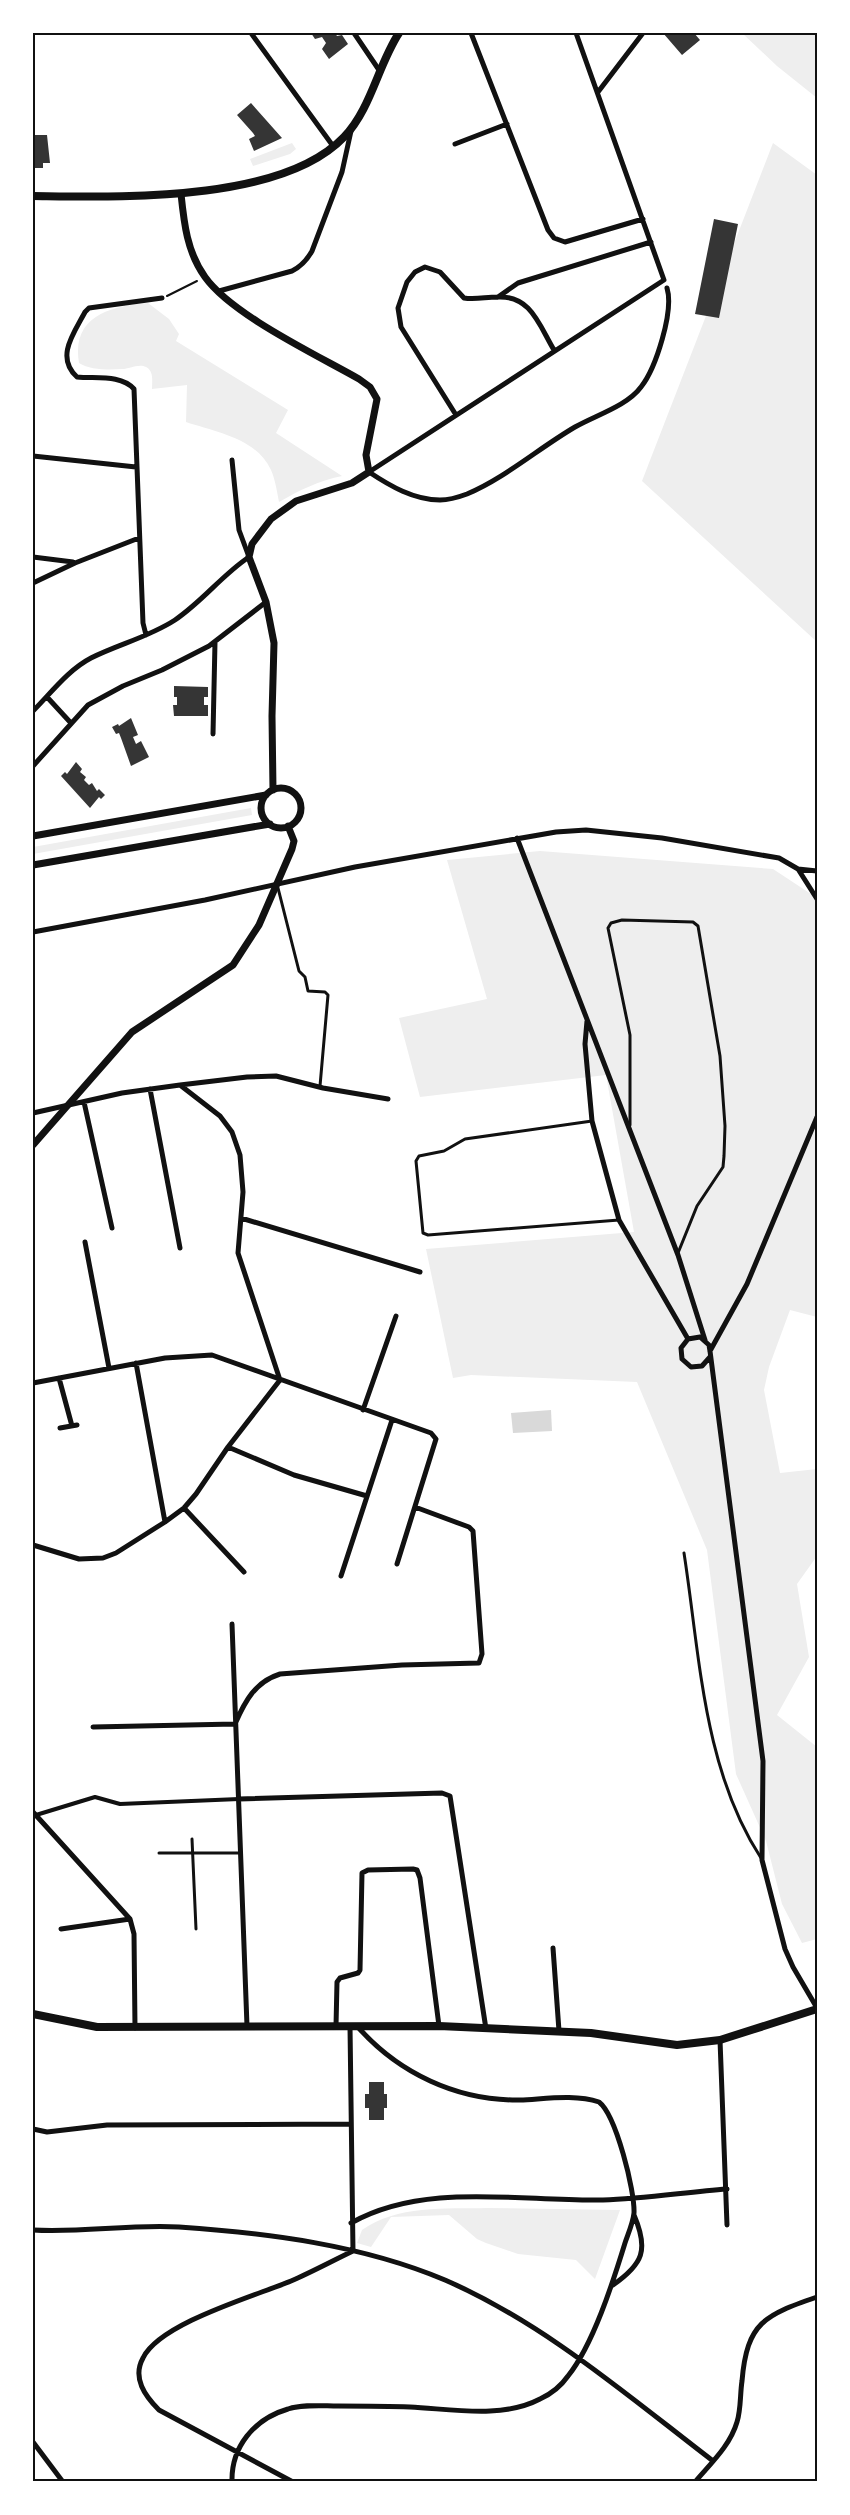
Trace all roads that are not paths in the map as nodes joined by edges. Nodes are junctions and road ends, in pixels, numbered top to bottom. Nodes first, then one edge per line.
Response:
1 (251, 33) edge
2 (354, 33) edge
3 (399, 33) edge
4 (471, 33) edge
5 (576, 33) edge
6 (643, 33) edge
7 (380, 70) junction
8 (598, 92) junction
9 (507, 124) junction
10 (352, 128) junction
11 (455, 144) dead end
12 (333, 146) junction
13 (181, 194) junction
14 (33, 196) edge
15 (643, 219) junction
16 (651, 242) junction
17 (667, 288) dead end
18 (219, 291) junction
19 (498, 297) junction
20 (162, 298) road end
21 (554, 350) junction
22 (456, 415) junction
23 (33, 456) edge
24 (232, 460) dead end
25 (136, 467) junction
26 (369, 472) junction
27 (139, 538) junction
28 (33, 557) edge
29 (249, 557) junction
30 (75, 563) junction
31 (33, 583) edge
32 (266, 602) junction
33 (146, 635) junction
34 (215, 642) junction
35 (47, 697) junction
36 (33, 711) edge
37 (70, 722) junction
38 (213, 734) dead end
39 (33, 766) edge
40 (270, 793) junction
41 (270, 824) junction
42 (288, 826) junction
43 (33, 836) edge
44 (517, 838) junction
45 (33, 865) edge
46 (798, 869) junction
47 (817, 871) edge
48 (277, 884) junction
49 (817, 899) edge
50 (33, 932) edge
51 (587, 1019) junction
52 (180, 1085) junction
53 (320, 1087) junction
54 (150, 1089) junction
55 (388, 1099) dead end
56 (84, 1102) junction
57 (69, 1106) junction
58 (33, 1113) edge
59 (817, 1117) edge
60 (592, 1121) junction
61 (630, 1133) junction
62 (33, 1145) edge
63 (241, 1218) junction
64 (619, 1220) junction
65 (112, 1228) dead end
66 (85, 1242) dead end
67 (180, 1248) dead end
68 (678, 1255) junction
69 (420, 1272) dead end
70 (396, 1316) dead end
71 (688, 1339) junction
72 (705, 1340) junction
73 (710, 1354) junction
74 (136, 1363) junction
75 (109, 1368) junction
76 (59, 1378) junction
77 (280, 1380) junction
78 (33, 1383) edge
79 (363, 1410) junction
80 (392, 1420) junction
81 (60, 1428) dead end
82 (228, 1447) junction
83 (367, 1496) junction
84 (415, 1507) junction
85 (184, 1508) junction
86 (165, 1522) junction
87 (33, 1545) edge
88 (684, 1553) dead end
89 (397, 1564) dead end
90 (244, 1572) dead end
91 (341, 1576) dead end
92 (232, 1624) dead end
93 (235, 1724) junction
94 (93, 1727) dead end
95 (239, 1799) junction
96 (34, 1814) edge
97 (192, 1839) dead end
98 (193, 1852) junction
99 (159, 1853) dead end
100 (240, 1853) junction
101 (762, 1860) junction
102 (130, 1919) junction
103 (61, 1929) dead end
104 (196, 1929) dead end
105 (553, 1948) dead end
106 (817, 2008) edge
107 (33, 2014) edge
108 (247, 2026) junction
109 (336, 2026) junction
110 (353, 2026) junction
111 (439, 2026) junction
112 (135, 2028) junction
113 (486, 2028) junction
114 (559, 2031) junction
115 (720, 2040) junction
116 (350, 2124) junction
117 (33, 2129) edge
118 (726, 2189) junction
119 (633, 2197) junction
120 (634, 2215) junction
121 (351, 2223) junction
122 (727, 2225) dead end
123 (34, 2231) edge
124 (353, 2251) junction
125 (611, 2286) junction
126 (817, 2297) edge
127 (580, 2359) junction
128 (33, 2442) edge
129 (236, 2450) junction
130 (713, 2461) junction
131 (63, 2482) edge
132 (232, 2482) edge
133 (293, 2482) edge
134 (695, 2482) edge

1 - 12 street
2 - 7 street
3 - 7 main road
4 - 9 street
5 - 8 street
6 - 8 street
7 - 10 main road
8 - 15 street
9 - 11 street
9 - 15 street
10 - 12 main road
10 - 18 street
12 - 13 main road
13 - 14 main road
13 - 18 street
15 - 16 street
16 - 19 street
16 - 21 street
17 - 26 street
18 - 26 street
19 - 21 street
19 - 22 street
20 - 25 street
21 - 22 street
22 - 26 street
23 - 25 street
24 - 29 street
25 - 27 street
26 - 29 street
27 - 30 street
27 - 33 street
28 - 30 street
29 - 32 street
29 - 33 street
30 - 31 street
32 - 34 street
32 - 40 street
33 - 35 street
34 - 37 street
34 - 38 street
35 - 36 street
35 - 37 street
37 - 39 street
40 - 41 street
40 - 42 street
40 - 43 street
41 - 42 street
41 - 45 street
42 - 48 street
44 - 46 street
44 - 48 street
44 - 51 street
46 - 47 street
46 - 49 street
48 - 50 street
48 - 53 lane
48 - 57 street
51 - 60 street
51 - 61 street
52 - 53 street
52 - 54 street
52 - 63 street
53 - 55 street
54 - 56 street
54 - 67 street
56 - 57 street
56 - 65 street
57 - 58 street
57 - 62 street
59 - 73 street
60 - 64 street
60 - 64 lane
61 - 68 street
61 - 68 lane
63 - 69 street
63 - 77 street
64 - 71 street
66 - 75 street
68 - 72 street
70 - 79 street
71 - 72 street
71 - 73 street
72 - 73 street
73 - 101 street
74 - 75 street
74 - 77 street
74 - 86 street
75 - 76 street
76 - 78 street
76 - 81 street
77 - 79 street
77 - 82 street
79 - 80 street
80 - 83 street
80 - 84 street
82 - 83 street
82 - 85 street
83 - 91 street
84 - 89 street
84 - 93 street
85 - 86 street
85 - 90 street
86 - 87 street
88 - 101 lane
92 - 93 street
93 - 94 street
93 - 95 street
95 - 96 street
95 - 100 street
95 - 113 street
96 - 102 street
97 - 98 lane
98 - 99 lane
98 - 100 lane
98 - 104 lane
100 - 108 street
101 - 106 street
102 - 103 street
102 - 112 street
105 - 114 street
106 - 115 main road
107 - 112 main road
108 - 109 main road
108 - 112 main road
109 - 110 main road
109 - 111 street
110 - 111 main road
110 - 116 street
110 - 119 street
111 - 113 main road
113 - 114 main road
114 - 115 main road
115 - 118 street
116 - 117 street
116 - 121 street
118 - 119 street
118 - 122 street
119 - 120 street
119 - 121 street
120 - 125 street
120 - 125 street
121 - 124 street
123 - 124 street
124 - 127 street
124 - 129 street
125 - 127 street
126 - 130 street
127 - 129 street
127 - 130 street
128 - 131 street
129 - 132 street
129 - 133 street
130 - 134 street

